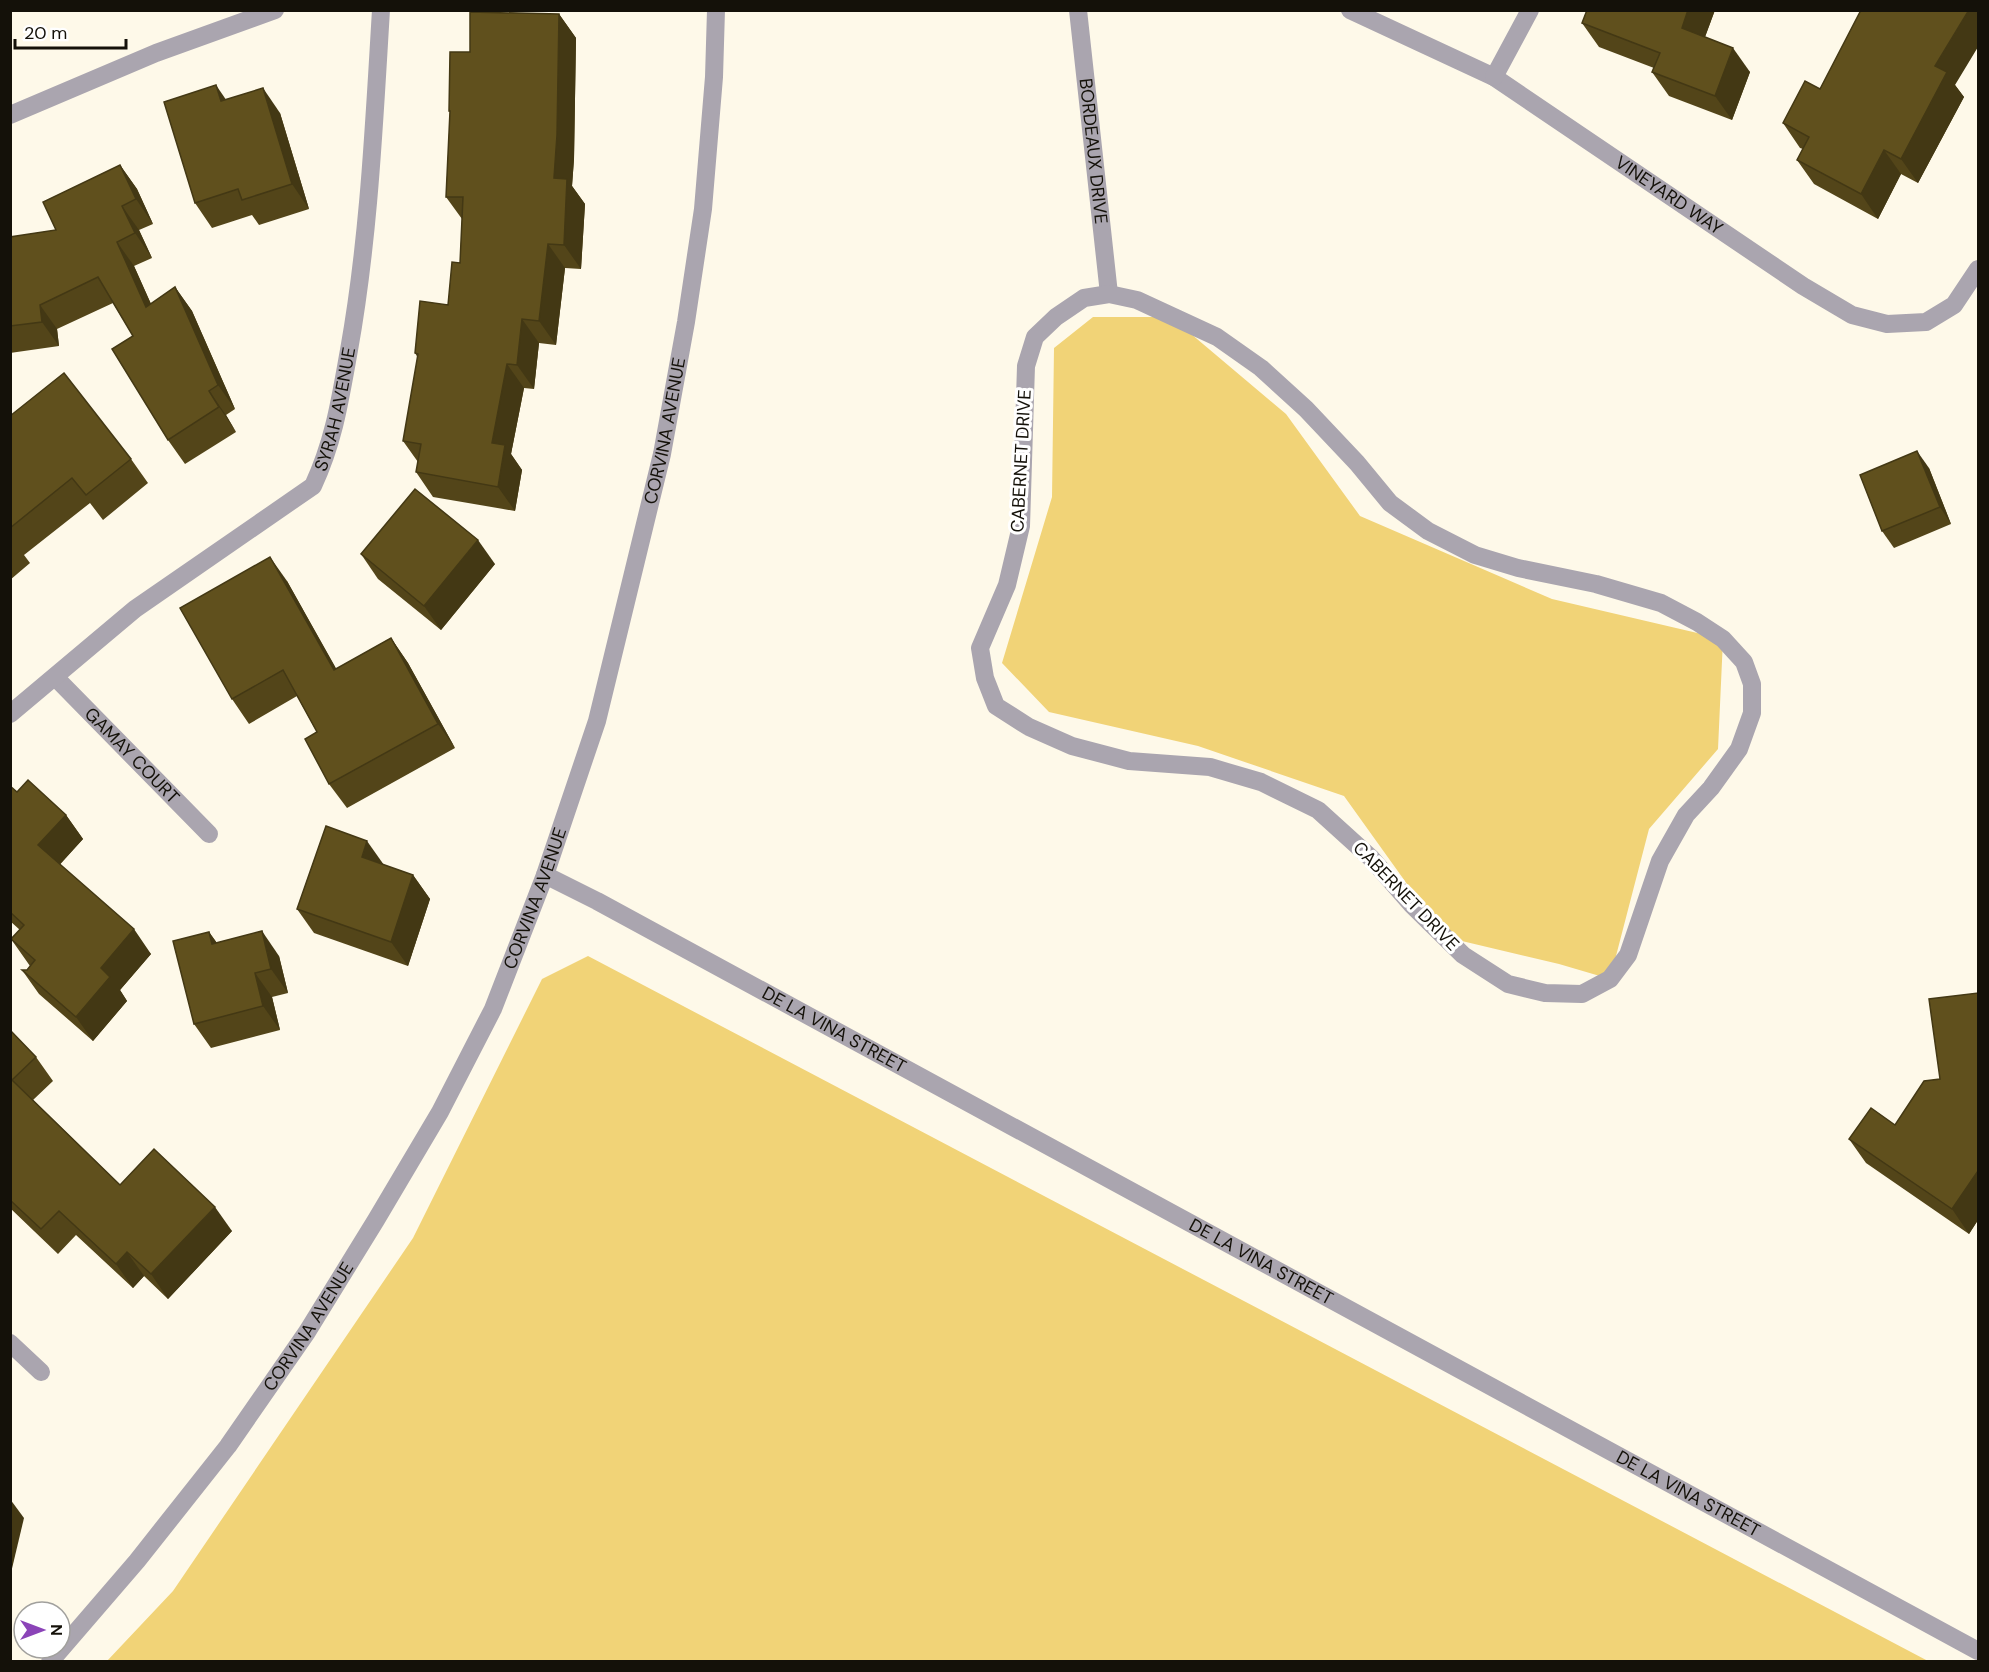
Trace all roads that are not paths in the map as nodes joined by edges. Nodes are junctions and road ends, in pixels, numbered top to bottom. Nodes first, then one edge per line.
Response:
1 (275, 10) edge
2 (381, 10) edge
3 (716, 10) edge
4 (1078, 10) edge
5 (1350, 10) edge
6 (1530, 10) edge
7 (1494, 77) junction
8 (10, 115) edge
9 (1978, 269) edge
10 (1109, 294) junction
11 (55, 677) junction
12 (10, 714) edge
13 (209, 834) dead end
14 (545, 875) junction
15 (10, 1343) edge
16 (41, 1372) dead end
17 (1978, 1651) edge
18 (50, 1662) edge

1 - 8 street
2 - 11 street, SYRAH AVENUE
3 - 14 street, CORVINA AVENUE
4 - 10 street, BORDEAUX DRIVE
5 - 7 street, VINEYARD WAY
6 - 7 street
7 - 9 street, VINEYARD WAY
10 - 10 street, CABERNET DRIVE
11 - 12 street, SYRAH AVENUE
11 - 13 street, GAMAY COURT
14 - 17 street, DE LA VINA STREET
14 - 18 street, CORVINA AVENUE
15 - 16 street

